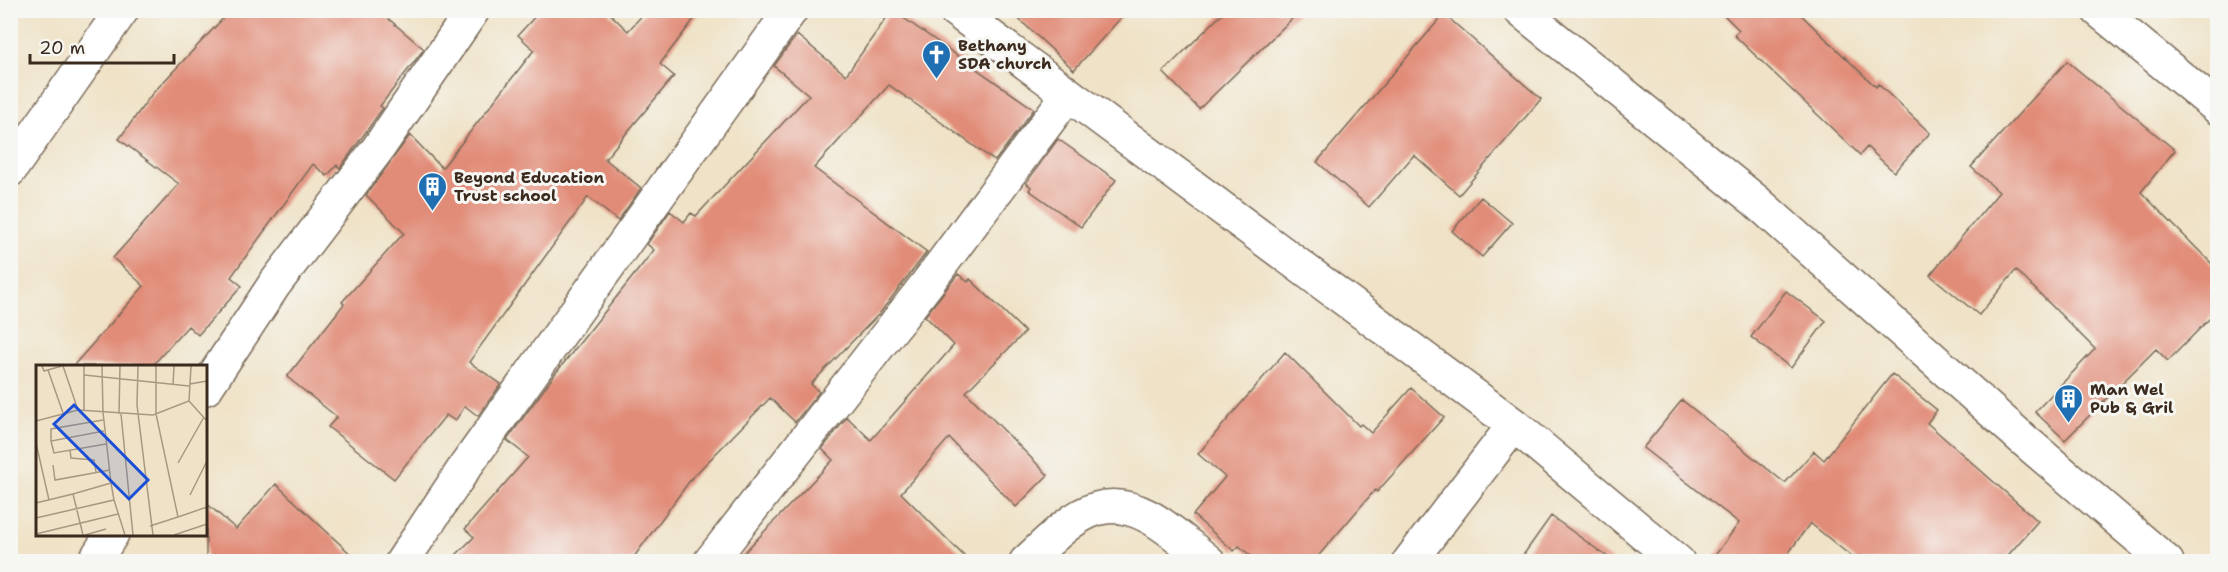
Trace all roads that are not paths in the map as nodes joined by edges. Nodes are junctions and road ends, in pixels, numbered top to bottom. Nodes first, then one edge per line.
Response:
1 (122, 10) edge
2 (473, 10) edge
3 (791, 10) edge
4 (955, 10) edge
5 (1520, 10) edge
6 (2098, 10) edge
7 (1067, 96) junction
8 (2217, 108) edge
9 (10, 170) edge
10 (207, 386) edge
11 (1514, 425) junction
12 (111, 536) edge
13 (94, 561) edge
14 (402, 561) edge
15 (710, 561) edge
16 (1026, 561) edge
17 (1209, 561) edge
18 (1409, 561) edge
19 (1678, 561) edge
20 (2167, 561) edge

1 - 9 street
2 - 10 street
3 - 14 street
4 - 7 street
5 - 20 street
6 - 8 street
7 - 11 street
7 - 15 street
11 - 18 street
11 - 19 street
12 - 13 street
16 - 17 street

